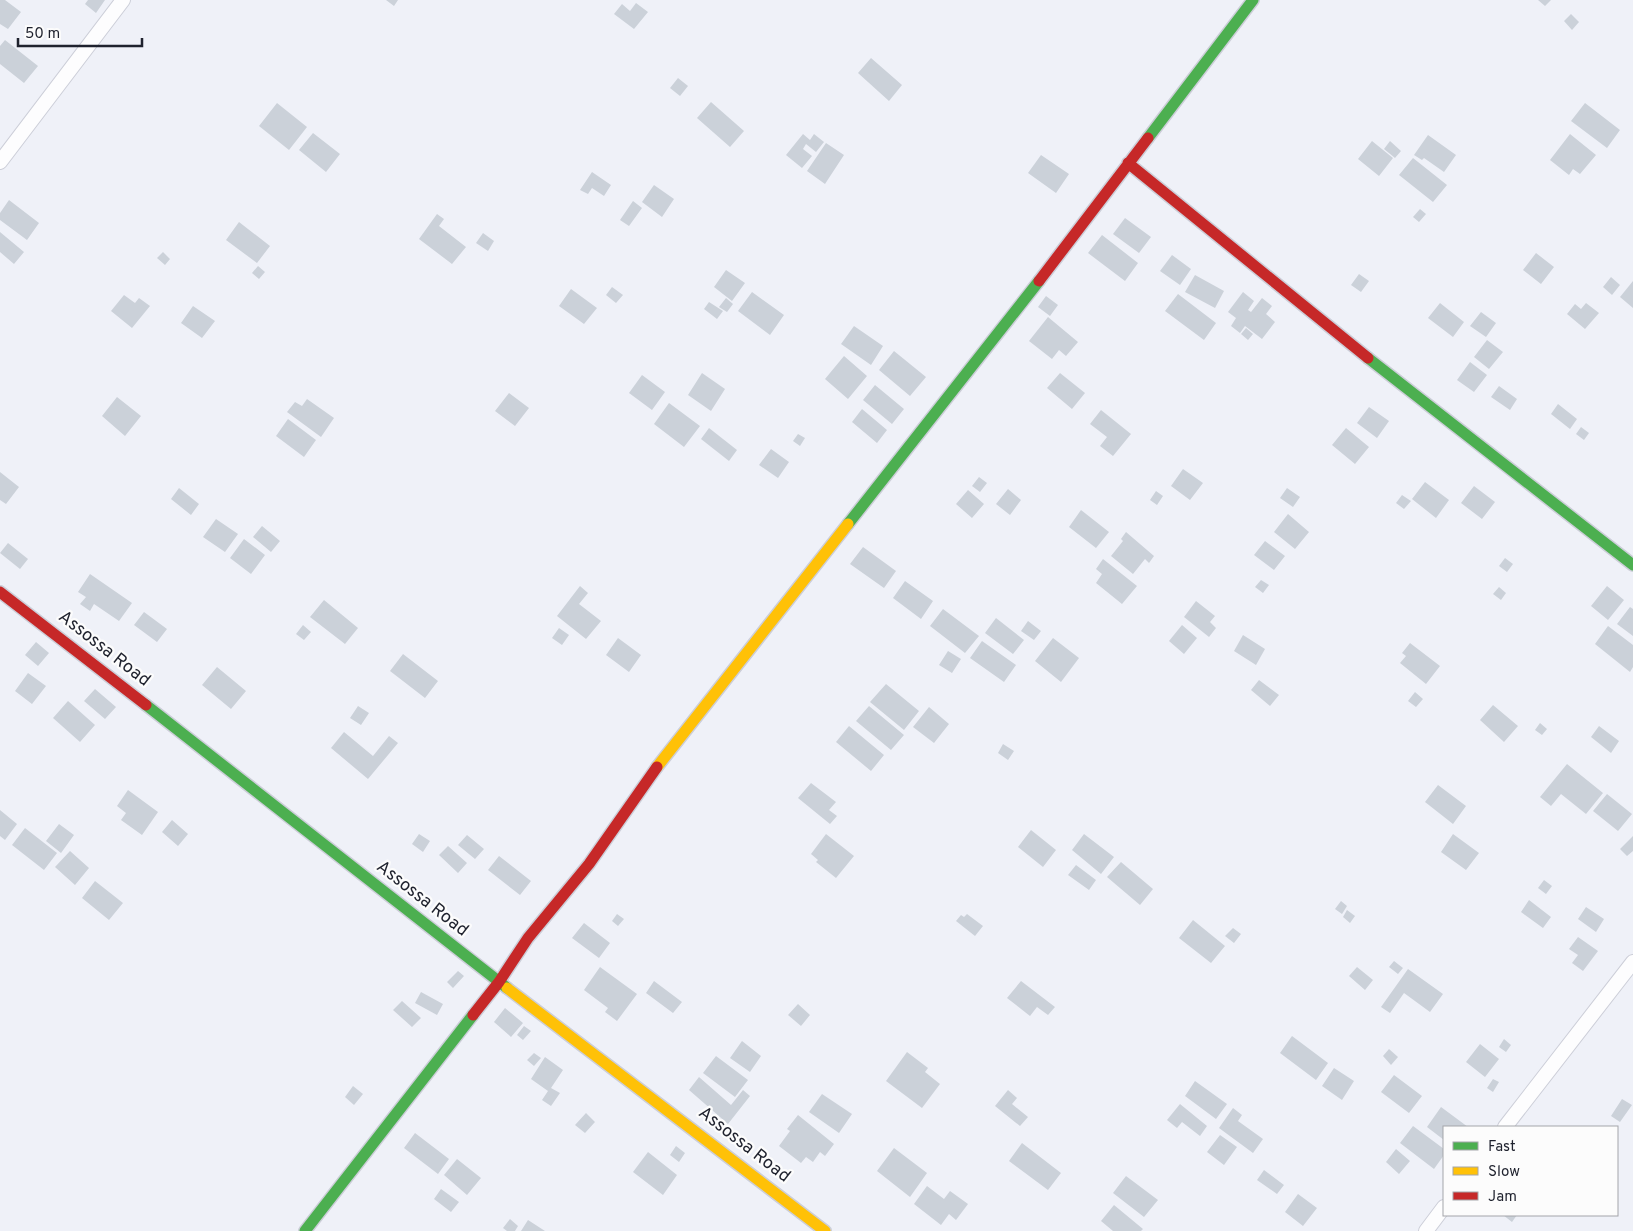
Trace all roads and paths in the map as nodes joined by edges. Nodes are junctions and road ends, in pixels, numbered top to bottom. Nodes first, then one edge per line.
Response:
1 (123, 0) edge
2 (1253, 0) edge
3 (0, 162) edge
4 (1128, 163) junction
5 (1633, 565) edge
6 (0, 592) edge
7 (1633, 962) edge
8 (499, 982) junction
9 (1506, 1126) edge
10 (1443, 1208) edge
11 (305, 1231) edge
12 (826, 1231) edge
13 (1426, 1231) edge

1 - 3 street
2 - 4 street
4 - 5 street
4 - 8 street
6 - 8 street, Assossa Road
7 - 9 street
8 - 11 street
8 - 12 street, Assossa Road
10 - 13 street

